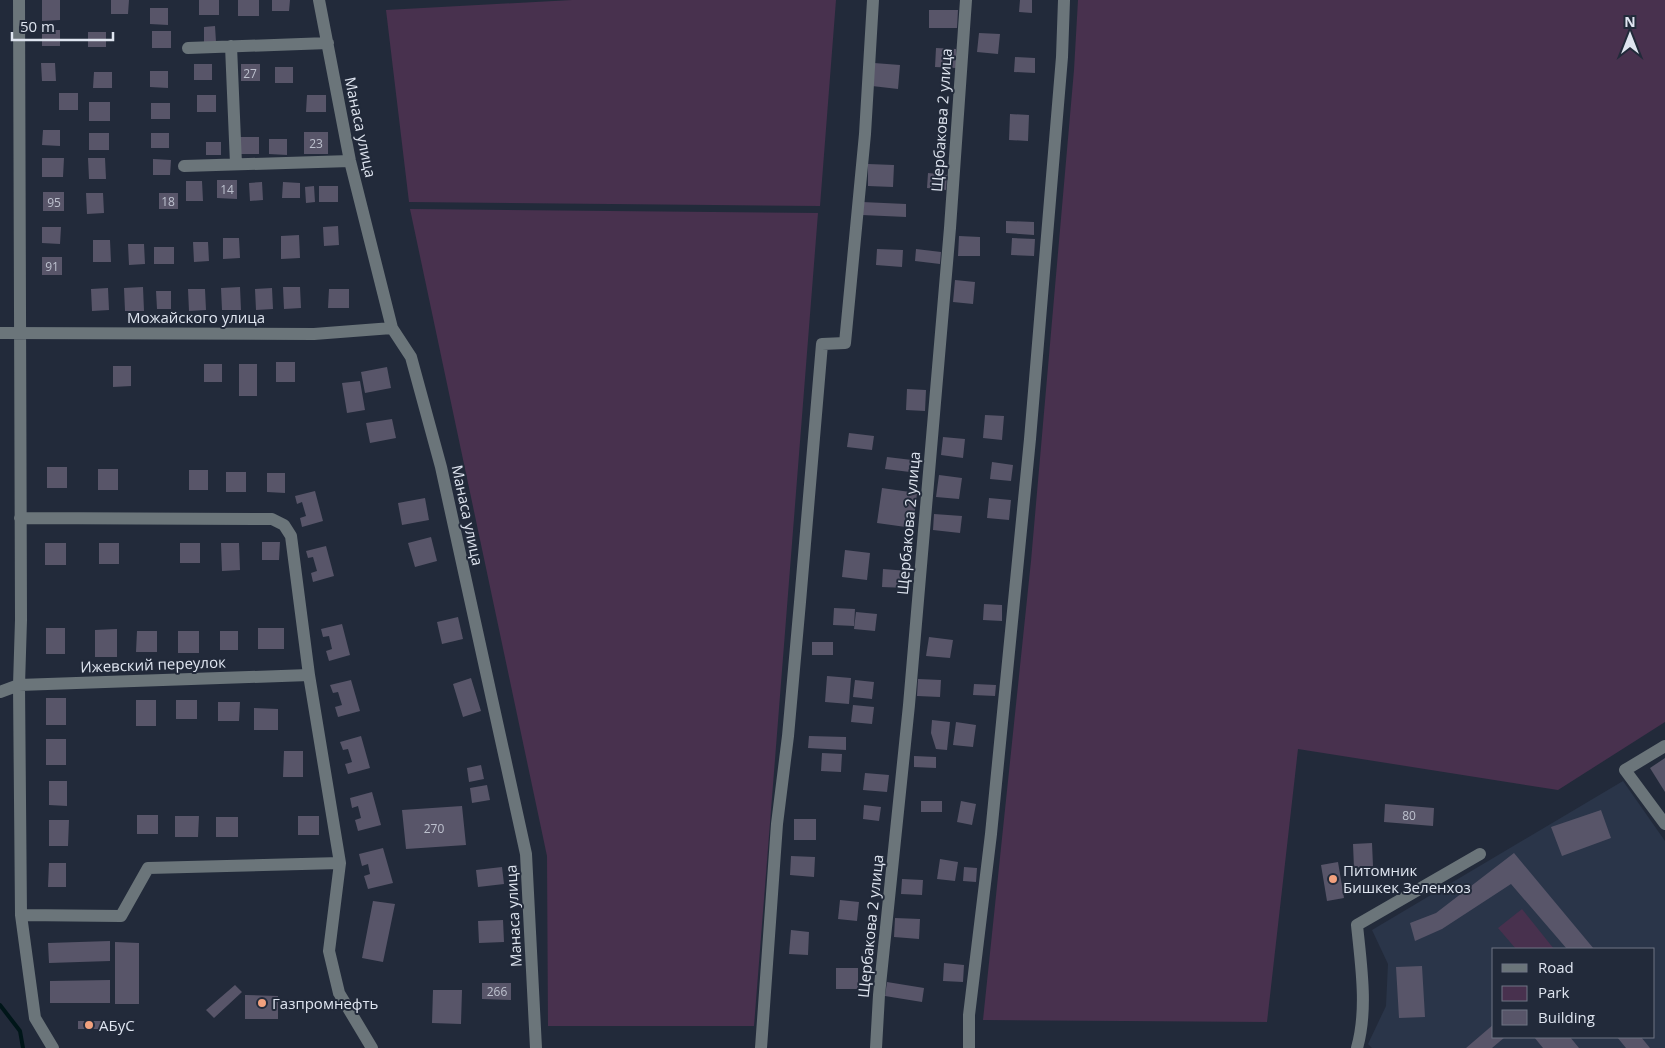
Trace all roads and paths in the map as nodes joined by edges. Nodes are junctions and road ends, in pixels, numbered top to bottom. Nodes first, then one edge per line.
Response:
1 (19, 0) edge
2 (319, 0) edge
3 (873, 0) edge
4 (966, 0) edge
5 (1064, 0) edge
6 (328, 43) junction
7 (231, 46) junction
8 (188, 48) dead end
9 (350, 161) junction
10 (236, 164) junction
11 (184, 166) dead end
12 (392, 328) junction
13 (0, 333) edge
14 (19, 333) junction
15 (20, 518) junction
16 (309, 675) junction
17 (19, 685) junction
18 (0, 692) edge
19 (1665, 746) edge
20 (1665, 824) edge
21 (1480, 854) dead end
22 (340, 863) junction
23 (21, 915) junction
24 (53, 1048) edge
25 (372, 1048) edge
26 (536, 1048) edge
27 (761, 1048) edge
28 (876, 1048) edge
29 (969, 1048) edge
30 (1357, 1048) edge

1 - 14 street
2 - 6 street, Манаса улица
3 - 27 street
4 - 28 street, Щербакова 2 улица
5 - 29 street
6 - 7 street
6 - 9 street, Манаса улица
7 - 8 street
7 - 10 street
9 - 10 street
9 - 12 street, Манаса улица
10 - 11 street
12 - 14 street, Можайского улица
12 - 26 street, Манаса улица
13 - 14 street, Можайского улица
14 - 15 street
15 - 16 street
15 - 17 street
16 - 17 street, Ижевский переулок
16 - 22 street
17 - 18 street, Ижевский переулок
17 - 23 street
19 - 20 street
21 - 30 street
22 - 23 street
22 - 25 street
23 - 24 street

